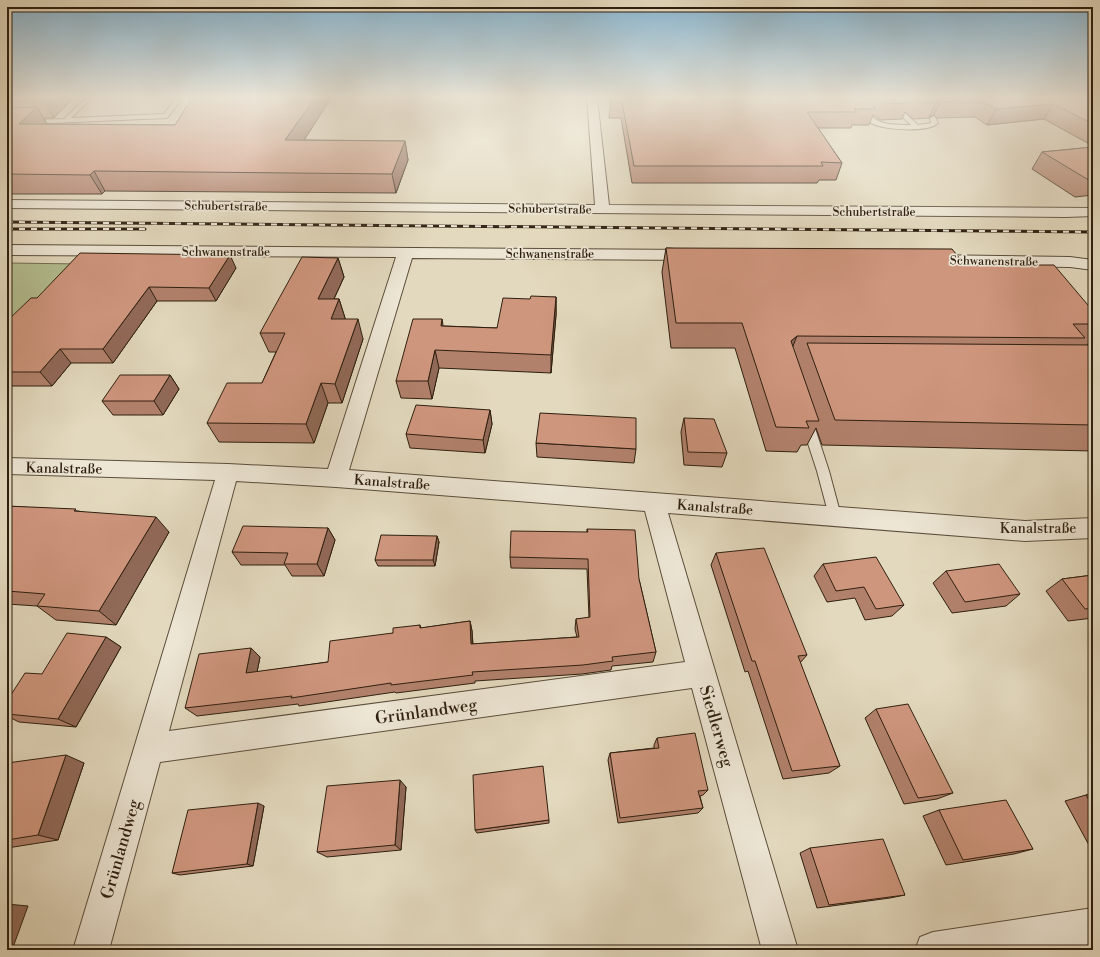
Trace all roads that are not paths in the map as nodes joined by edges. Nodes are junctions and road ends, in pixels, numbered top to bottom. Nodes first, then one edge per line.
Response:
1 (596, 143) edge
2 (7, 204) edge
3 (602, 209) junction
4 (1093, 212) edge
5 (7, 250) edge
6 (406, 254) junction
7 (712, 255) edge
8 (917, 260) edge
9 (1093, 265) edge
10 (803, 410) edge
11 (7, 466) edge
12 (228, 472) junction
13 (336, 478) junction
14 (654, 502) junction
15 (835, 516) junction
16 (1093, 528) edge
17 (702, 673) junction
18 (150, 748) junction
19 (1093, 926) edge
20 (91, 950) edge
21 (780, 950) edge
22 (933, 950) edge

1 - 3 street
2 - 3 street, Schubertstraße
3 - 4 street, Schubertstraße
5 - 6 street, Schwanenstraße
6 - 7 street, Schwanenstraße
6 - 13 street, Kanalstraße
8 - 9 street, Schwanenstraße
10 - 15 lane
11 - 12 street, Kanalstraße
12 - 13 street, Kanalstraße
12 - 18 street, Grünlandweg
13 - 14 street, Kanalstraße
14 - 15 street, Kanalstraße
14 - 17 street, Siedlerweg
15 - 16 street, Kanalstraße
17 - 18 street, Grünlandweg
17 - 21 street, Siedlerweg
18 - 20 street, Grünlandweg
19 - 22 street

